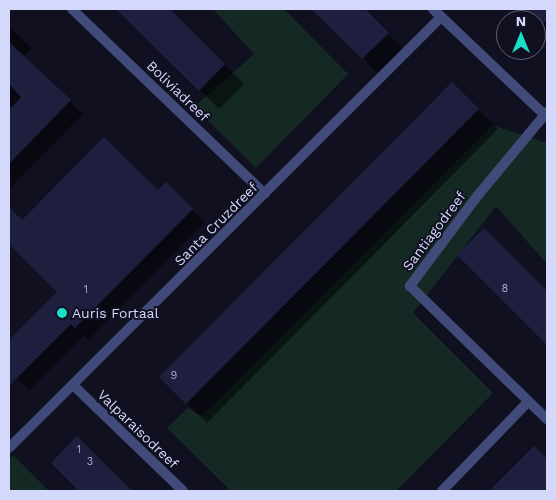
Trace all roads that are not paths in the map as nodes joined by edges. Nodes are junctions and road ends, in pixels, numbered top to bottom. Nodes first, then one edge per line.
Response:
1 (72, 9) edge
2 (433, 9) edge
3 (441, 17) junction
4 (546, 115) edge
5 (265, 194) junction
6 (74, 386) junction
7 (528, 402) junction
8 (547, 419) edge
9 (9, 448) edge
10 (183, 491) edge
11 (442, 491) edge

1 - 5 street, Boliviadreef
2 - 3 street
3 - 4 street
3 - 5 street, Santa Cruzdreef
4 - 7 street, Santiagodreef
5 - 6 street, Santa Cruzdreef
6 - 9 street, Santa Cruzdreef
6 - 10 street, Valparaisodreef
7 - 8 street, Santiagodreef
7 - 11 street

